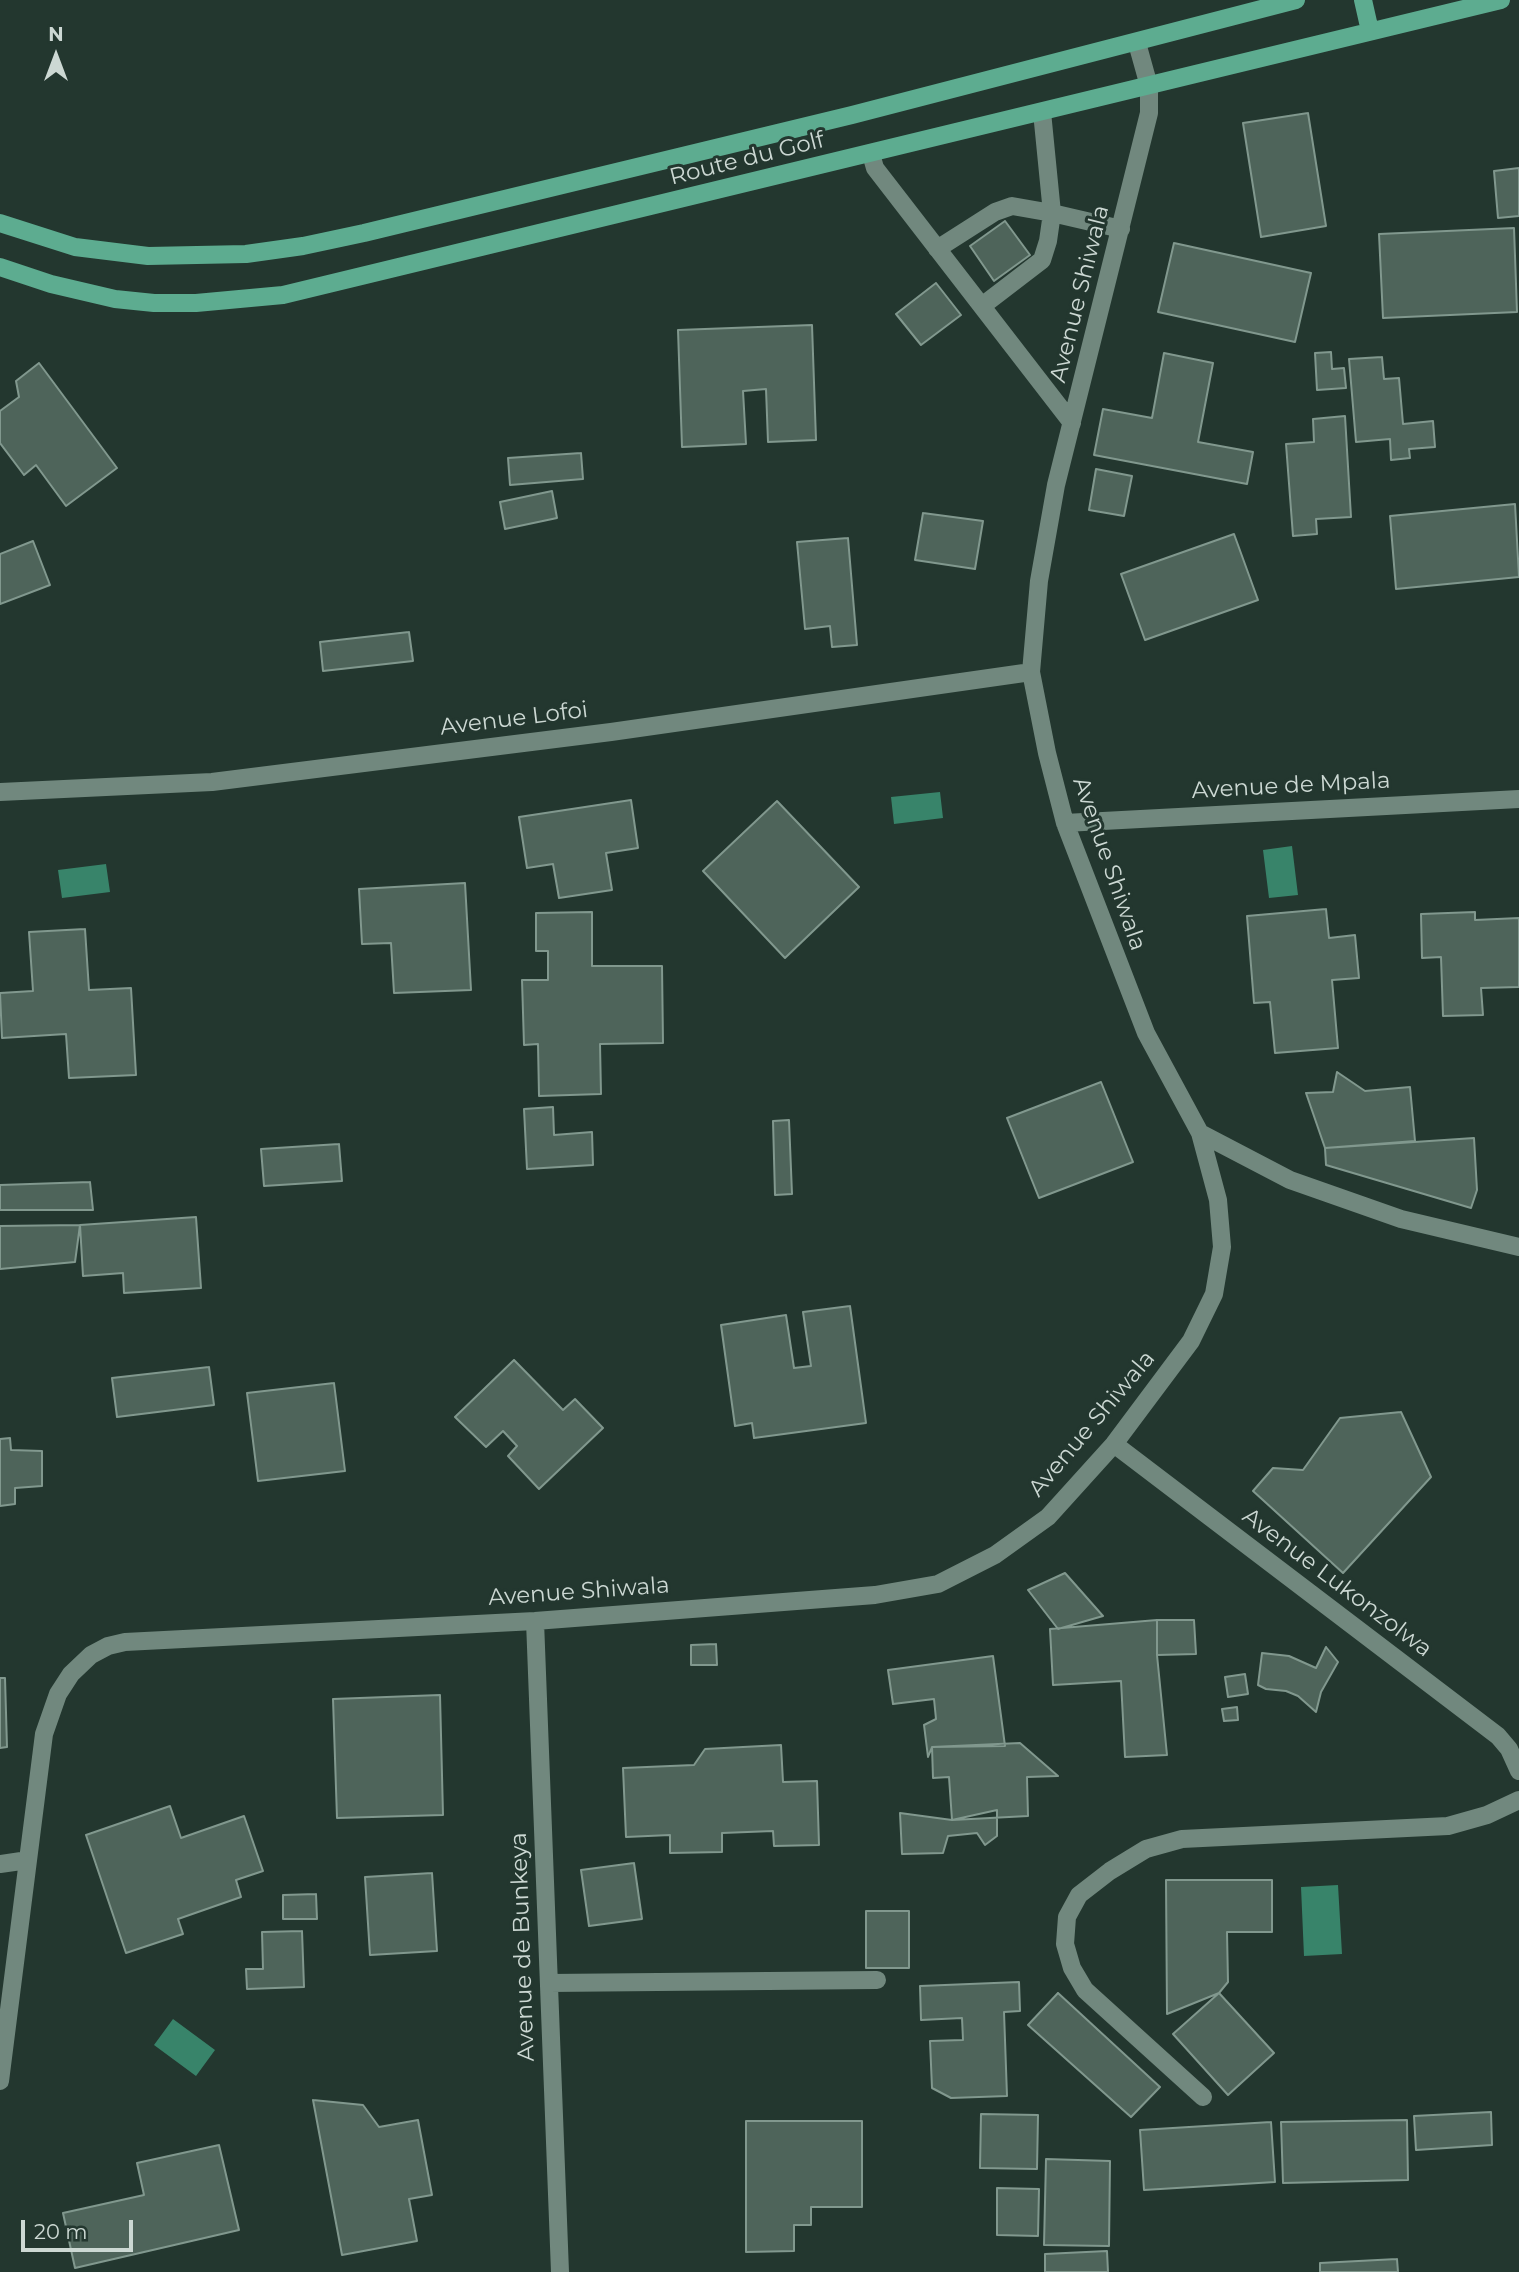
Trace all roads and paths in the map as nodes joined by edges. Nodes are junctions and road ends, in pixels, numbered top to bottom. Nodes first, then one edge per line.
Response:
1 (1296, 0) edge
2 (1363, 0) edge
3 (1501, 0) edge
4 (1370, 31) junction
5 (1137, 43) junction
6 (1149, 86) junction
7 (1042, 112) junction
8 (872, 154) junction
9 (1052, 213) junction
10 (0, 223) edge
11 (1121, 229) junction
12 (937, 249) junction
13 (0, 267) edge
14 (982, 306) junction
15 (1072, 423) junction
16 (1031, 672) junction
17 (0, 793) edge
18 (1519, 799) edge
19 (1065, 823) junction
20 (1200, 1133) junction
21 (1519, 1247) edge
22 (1114, 1444) junction
23 (535, 1621) junction
24 (1519, 1771) edge
25 (1519, 1800) edge
26 (28, 1860) junction
27 (0, 1864) edge
28 (877, 1980) dead end
29 (549, 1983) junction
30 (0, 2081) edge
31 (1203, 2097) dead end
32 (560, 2272) edge

1 - 5 main road
2 - 4 main road
3 - 4 main road, Route du Golf
4 - 6 main road, Route du Golf
5 - 6 street, Avenue Shiwala
5 - 10 main road
6 - 7 main road, Route du Golf
6 - 11 street, Avenue Shiwala
7 - 8 main road, Route du Golf
7 - 9 street
8 - 12 street
8 - 13 main road, Route du Golf
9 - 11 street
9 - 12 street
9 - 14 street
11 - 15 street, Avenue Shiwala
12 - 14 street
14 - 15 street
15 - 16 street, Avenue Shiwala
16 - 17 street, Avenue Lofoi
16 - 19 street, Avenue Shiwala
18 - 19 street, Avenue de Mpala
19 - 20 street, Avenue Shiwala
20 - 21 street
20 - 22 street, Avenue Shiwala
22 - 23 street, Avenue Shiwala
22 - 24 street, Avenue Lukonzolwa
23 - 26 street, Avenue Shiwala
23 - 29 street, Avenue de Bunkeya
25 - 31 street
26 - 27 street
26 - 30 street, Avenue Shiwala
28 - 29 street
29 - 32 street, Avenue de Bunkeya

